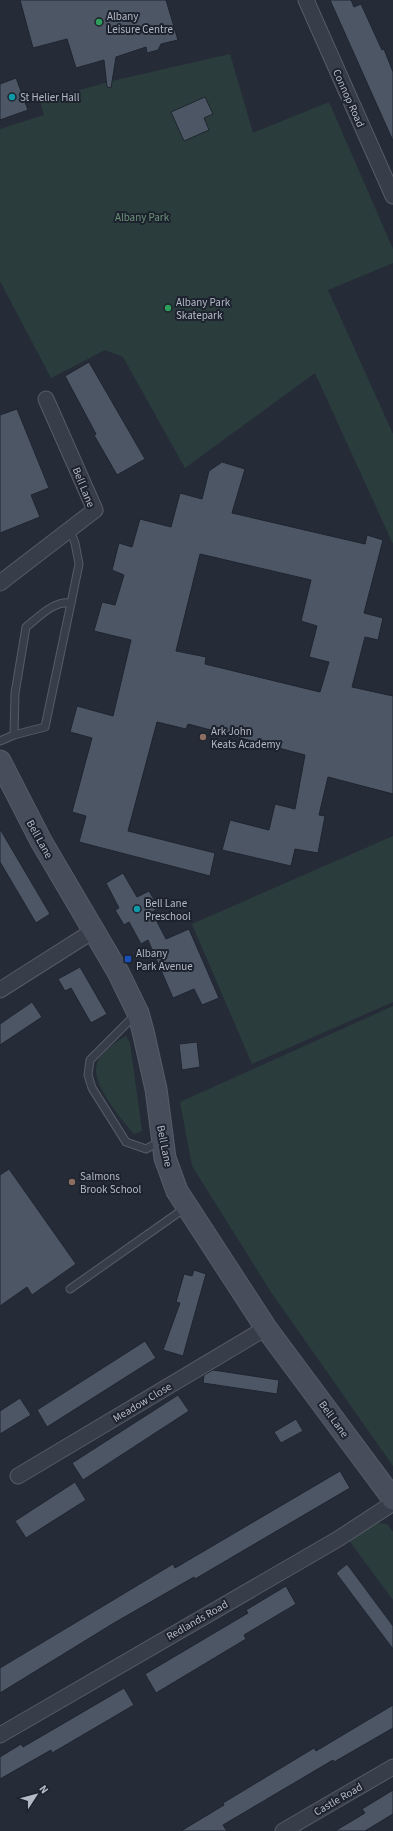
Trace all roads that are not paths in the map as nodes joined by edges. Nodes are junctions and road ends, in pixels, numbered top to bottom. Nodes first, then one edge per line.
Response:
1 (306, 0) edge
2 (393, 196) edge
3 (46, 399) dead end
4 (70, 530) junction
5 (0, 583) edge
6 (71, 602) junction
7 (14, 735) junction
8 (0, 741) edge
9 (0, 761) edge
10 (93, 931) junction
11 (0, 990) edge
12 (138, 1012) junction
13 (162, 1140) junction
14 (187, 1207) junction
15 (70, 1289) dead end
16 (266, 1328) junction
17 (18, 1476) dead end
18 (393, 1499) edge
19 (393, 1503) edge
20 (0, 1735) edge
21 (393, 1768) edge
22 (283, 1831) edge

1 - 2 street, Connop Road
3 - 4 street, Bell Lane
4 - 5 street, Bell Lane
4 - 6 lane
6 - 7 lane
6 - 7 lane
7 - 8 lane
9 - 10 street, Bell Lane
10 - 11 street
10 - 12 street, Bell Lane
12 - 13 street, Bell Lane
12 - 13 lane
13 - 14 street, Bell Lane
14 - 15 lane
14 - 16 street, Bell Lane
16 - 17 street, Meadow Close
16 - 18 street, Bell Lane
19 - 20 street, Redlands Road
21 - 22 street, Castle Road

